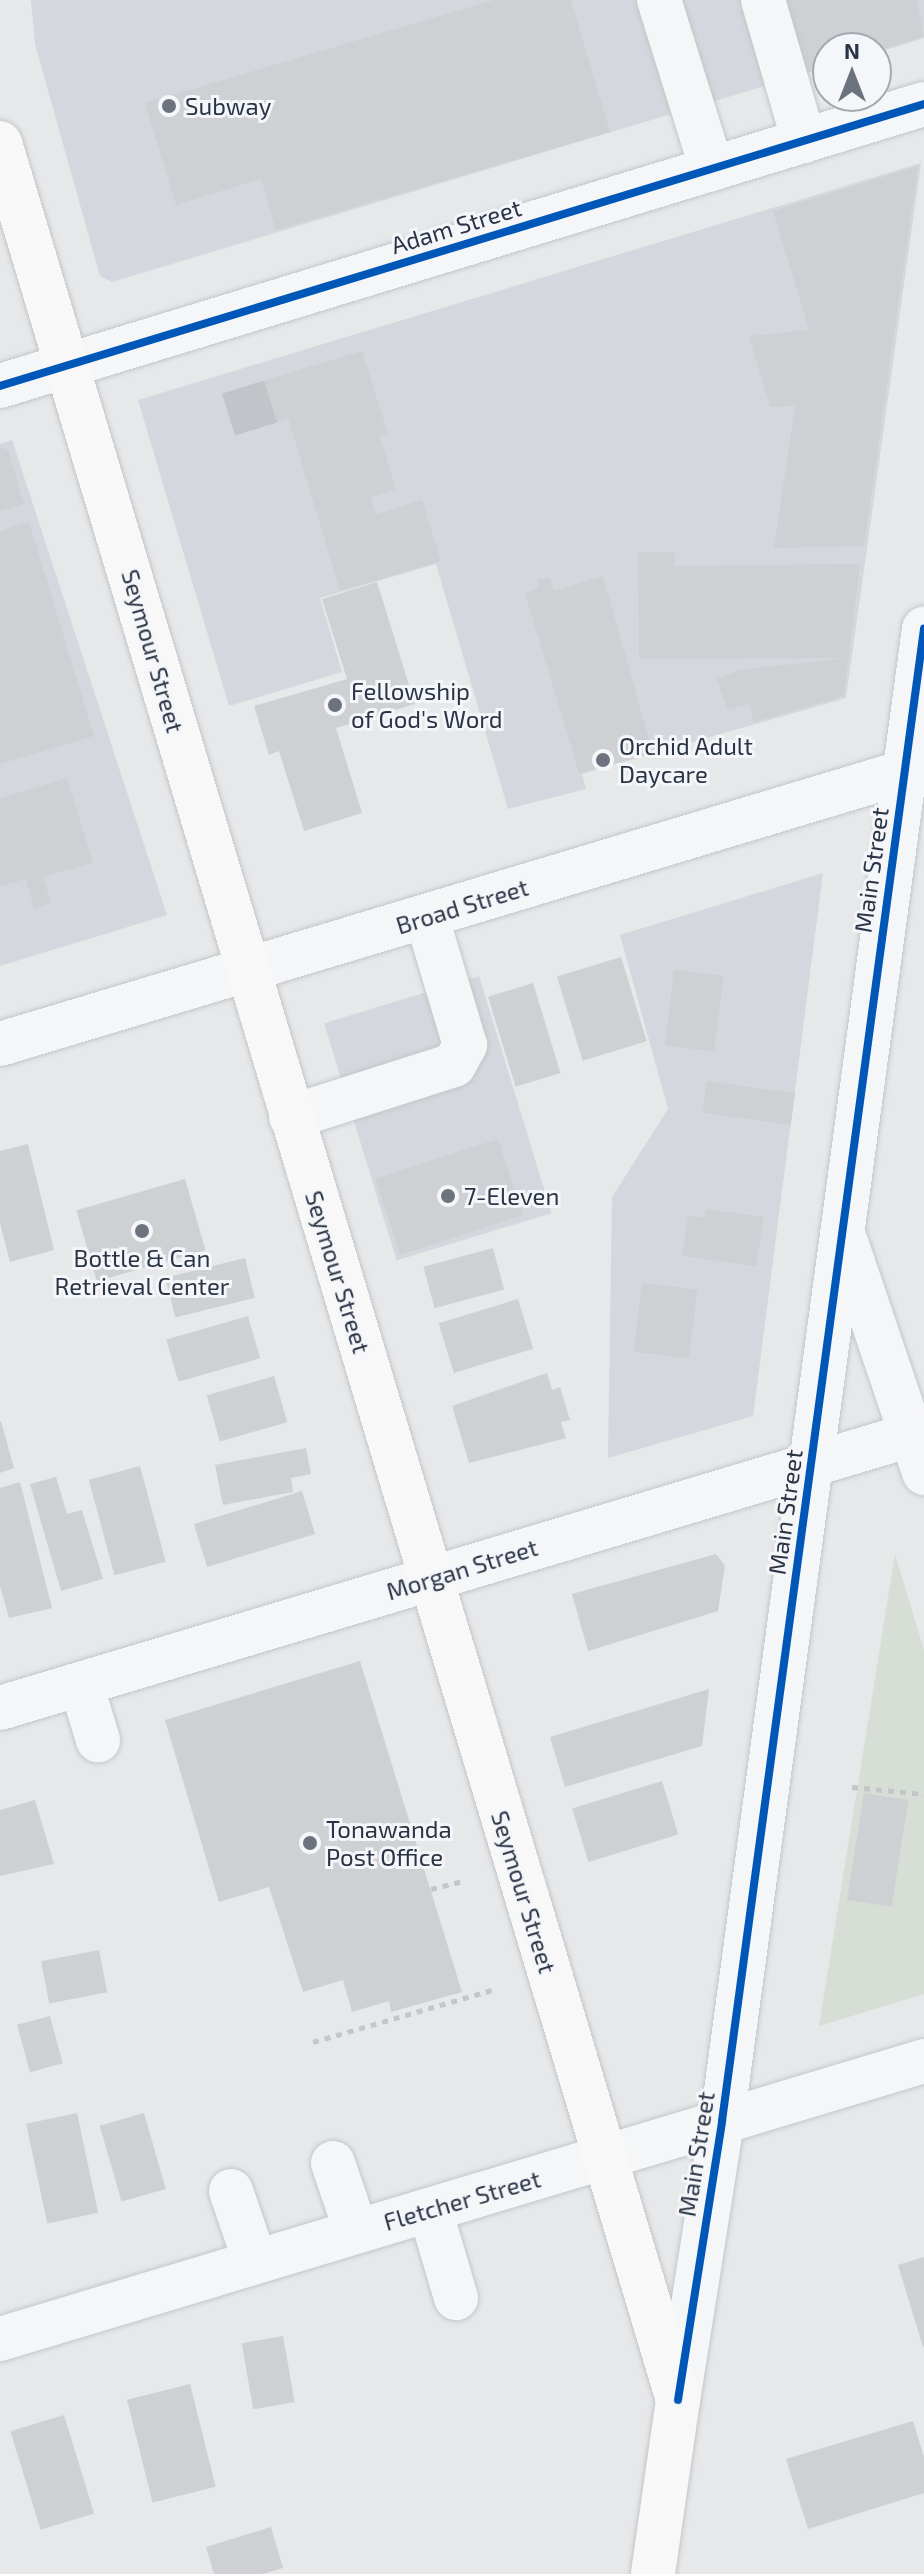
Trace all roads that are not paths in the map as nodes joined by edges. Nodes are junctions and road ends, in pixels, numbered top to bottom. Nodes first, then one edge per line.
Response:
1 (659, 0) edge
2 (763, 0) edge
3 (924, 104) edge
4 (804, 141) junction
5 (0, 143) edge
6 (712, 169) junction
7 (70, 366) junction
8 (0, 386) edge
9 (924, 629) edge
10 (915, 768) edge
11 (427, 918) junction
12 (246, 970) junction
13 (0, 1044) edge
14 (291, 1117) junction
15 (843, 1232) junction
16 (920, 1446) edge
17 (812, 1465) junction
18 (431, 1579) junction
19 (81, 1684) junction
20 (0, 1708) edge
21 (98, 1740) dead end
22 (924, 2061) edge
23 (722, 2121) junction
24 (603, 2158) junction
25 (333, 2163) dead end
26 (231, 2191) dead end
27 (430, 2210) junction
28 (356, 2231) junction
29 (255, 2261) junction
30 (456, 2298) dead end
31 (0, 2339) edge
32 (678, 2400) junction
33 (653, 2574) edge

1 - 6 street
2 - 4 street
3 - 4 street, Adam Street
4 - 6 street, Adam Street
5 - 7 main road, Seymour Street
6 - 7 street, Adam Street
7 - 8 street, Adam Street
7 - 12 main road, Seymour Street
9 - 10 street, Main Street
10 - 11 street, Broad Street
10 - 15 street, Main Street
11 - 12 street, Broad Street
11 - 14 street
12 - 13 street, Broad Street
12 - 14 main road, Seymour Street
14 - 18 main road, Seymour Street
15 - 16 street
15 - 17 street, Main Street
16 - 17 street, Morgan Street
17 - 18 street, Morgan Street
17 - 23 street, Main Street
18 - 19 street, Morgan Street
18 - 24 main road, Seymour Street
19 - 20 street, Morgan Street
19 - 21 street
22 - 23 street, Fletcher Street
23 - 24 street, Fletcher Street
23 - 32 street, Main Street
24 - 27 street, Fletcher Street
24 - 32 main road, Seymour Street
25 - 28 street
26 - 29 street
27 - 28 street, Fletcher Street
27 - 30 street
28 - 29 street, Fletcher Street
29 - 31 street, Fletcher Street
32 - 33 main road, Main Street

